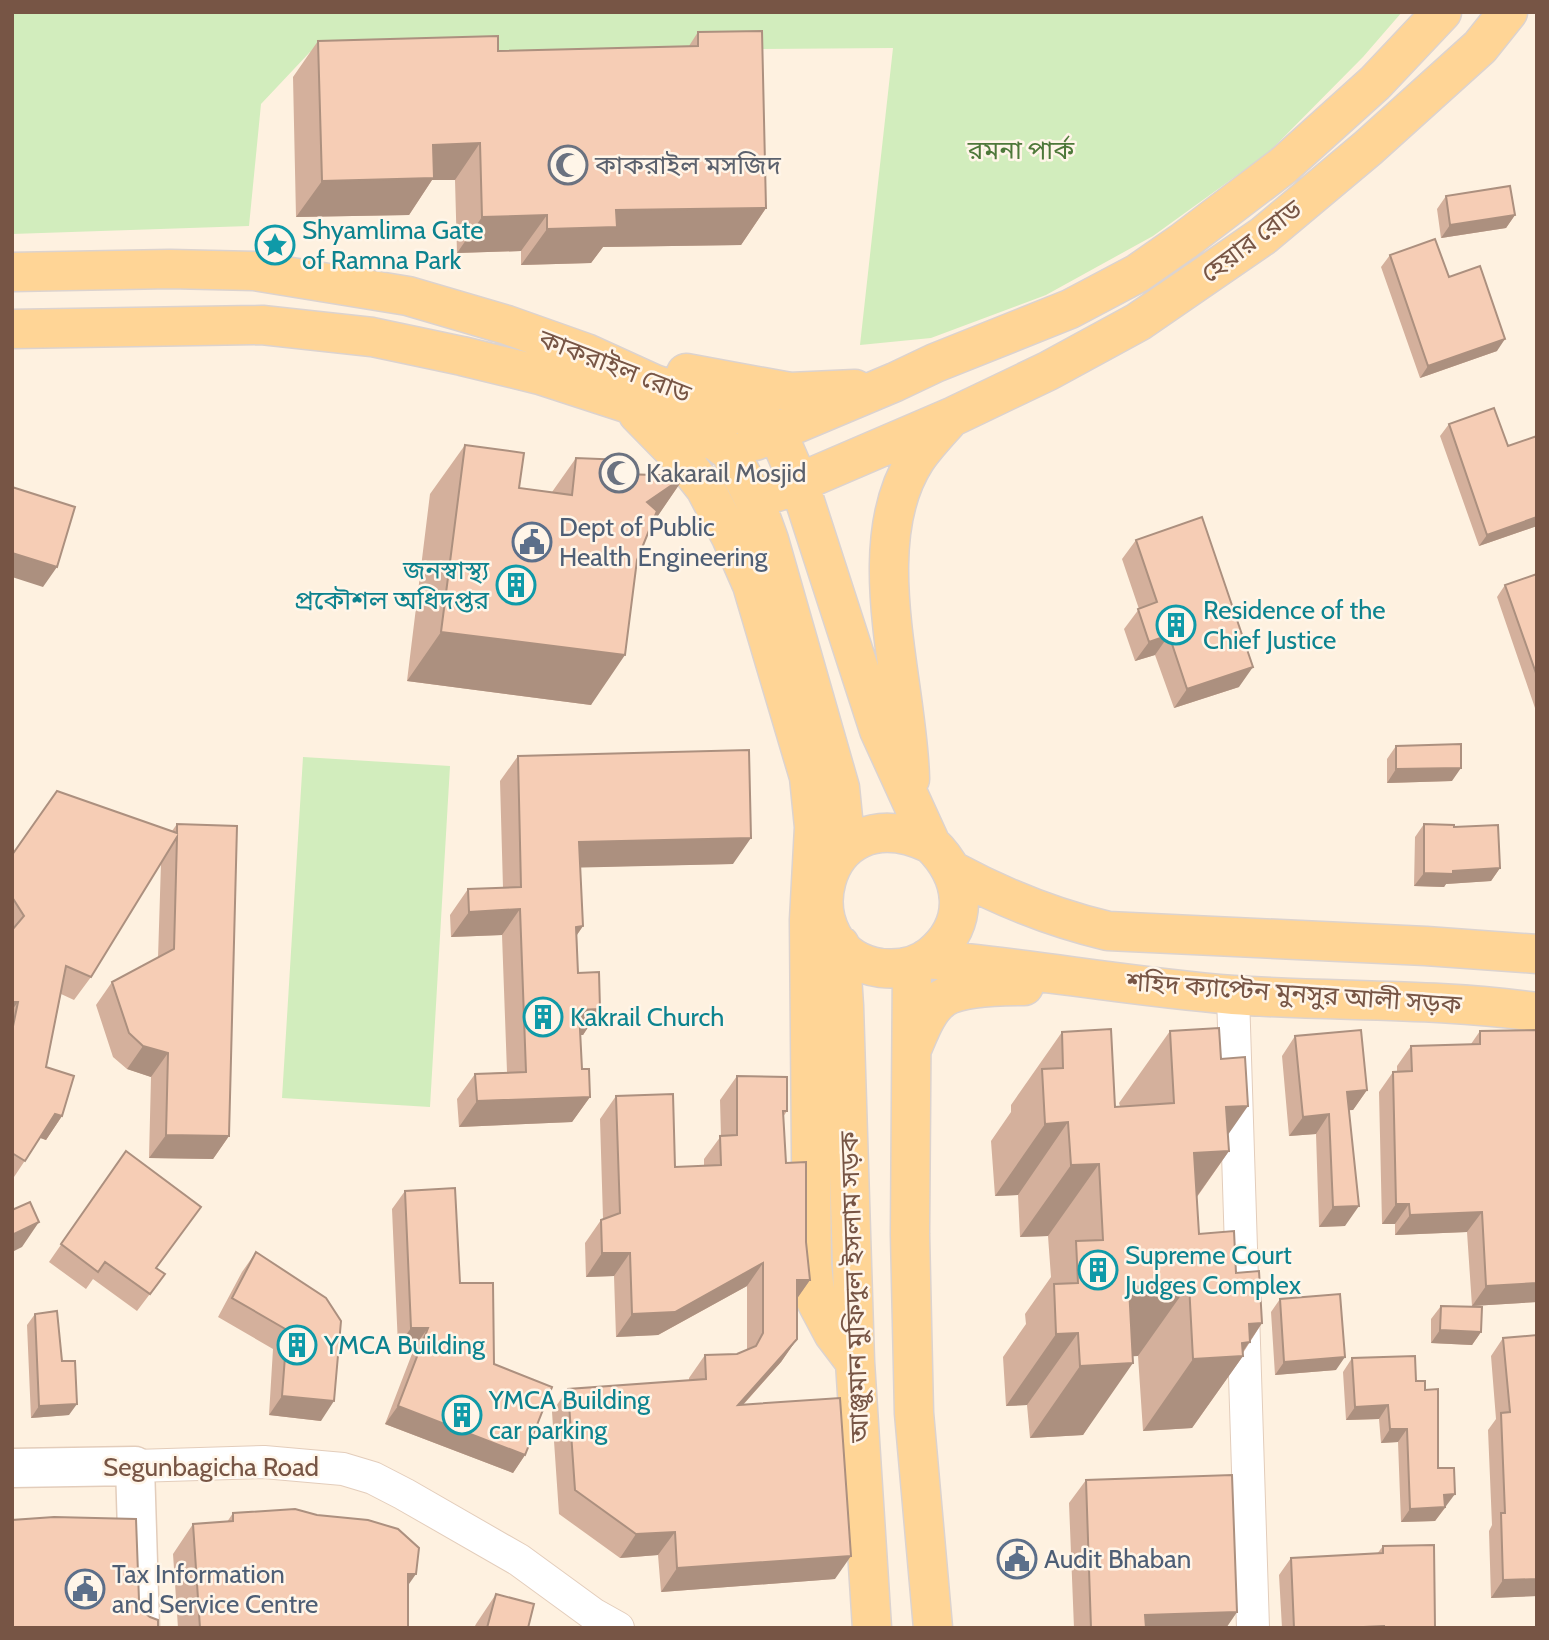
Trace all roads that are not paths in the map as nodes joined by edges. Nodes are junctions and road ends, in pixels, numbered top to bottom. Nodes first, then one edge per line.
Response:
1 (1442, 12) edge
2 (1508, 12) edge
3 (12, 272) edge
4 (12, 329) edge
5 (586, 353) junction
6 (895, 382) junction
7 (626, 403) junction
8 (954, 416) junction
9 (777, 432) junction
10 (730, 452) junction
11 (799, 482) junction
12 (755, 501) junction
13 (911, 802) junction
14 (942, 858) junction
15 (830, 868) junction
16 (839, 946) junction
17 (1537, 954) edge
18 (919, 963) junction
19 (1106, 981) junction
20 (1233, 995) junction
21 (1537, 1012) edge
22 (910, 1053) junction
23 (855, 1362) junction
24 (135, 1466) junction
25 (12, 1468) edge
26 (140, 1628) edge
27 (618, 1628) edge
28 (872, 1628) edge
29 (933, 1628) edge
30 (1253, 1628) edge

1 - 6 main road
2 - 8 main road, হেয়ার রোড
3 - 5 main road, কাকরাইল রোড
4 - 7 main road, কাকরাইল রোড
5 - 6 main road
5 - 9 main road, কাকরাইল রোড
6 - 9 main road
7 - 10 main road, কাকরাইল রোড
7 - 15 main road
8 - 11 main road, হেয়ার রোড
8 - 13 main road
9 - 10 main road
9 - 11 main road
10 - 12 main road
11 - 12 main road, হেয়ার রোড
11 - 13 main road
12 - 15 main road
13 - 14 main road
14 - 15 main road
14 - 17 main road, শহিদ ক্যাপ্টেন মুনসুর আলী সড়ক
14 - 18 main road
15 - 16 main road
15 - 23 main road
16 - 18 main road
16 - 23 main road, আঞ্জুমান মুফিদুল ইসলাম সড়ক
18 - 19 main road, শহিদ ক্যাপ্টেন মুনসুর আলী সড়ক
18 - 22 main road
19 - 20 main road, শহিদ ক্যাপ্টেন মুনসুর আলী সড়ক
19 - 22 main road
20 - 21 main road, শহিদ ক্যাপ্টেন মুনসুর আলী সড়ক
20 - 30 street
22 - 29 main road
23 - 28 main road, আঞ্জুমান মুফিদুল ইসলাম সড়ক
24 - 25 street, Segunbagicha Road
24 - 26 street
24 - 27 street, Segunbagicha Road

